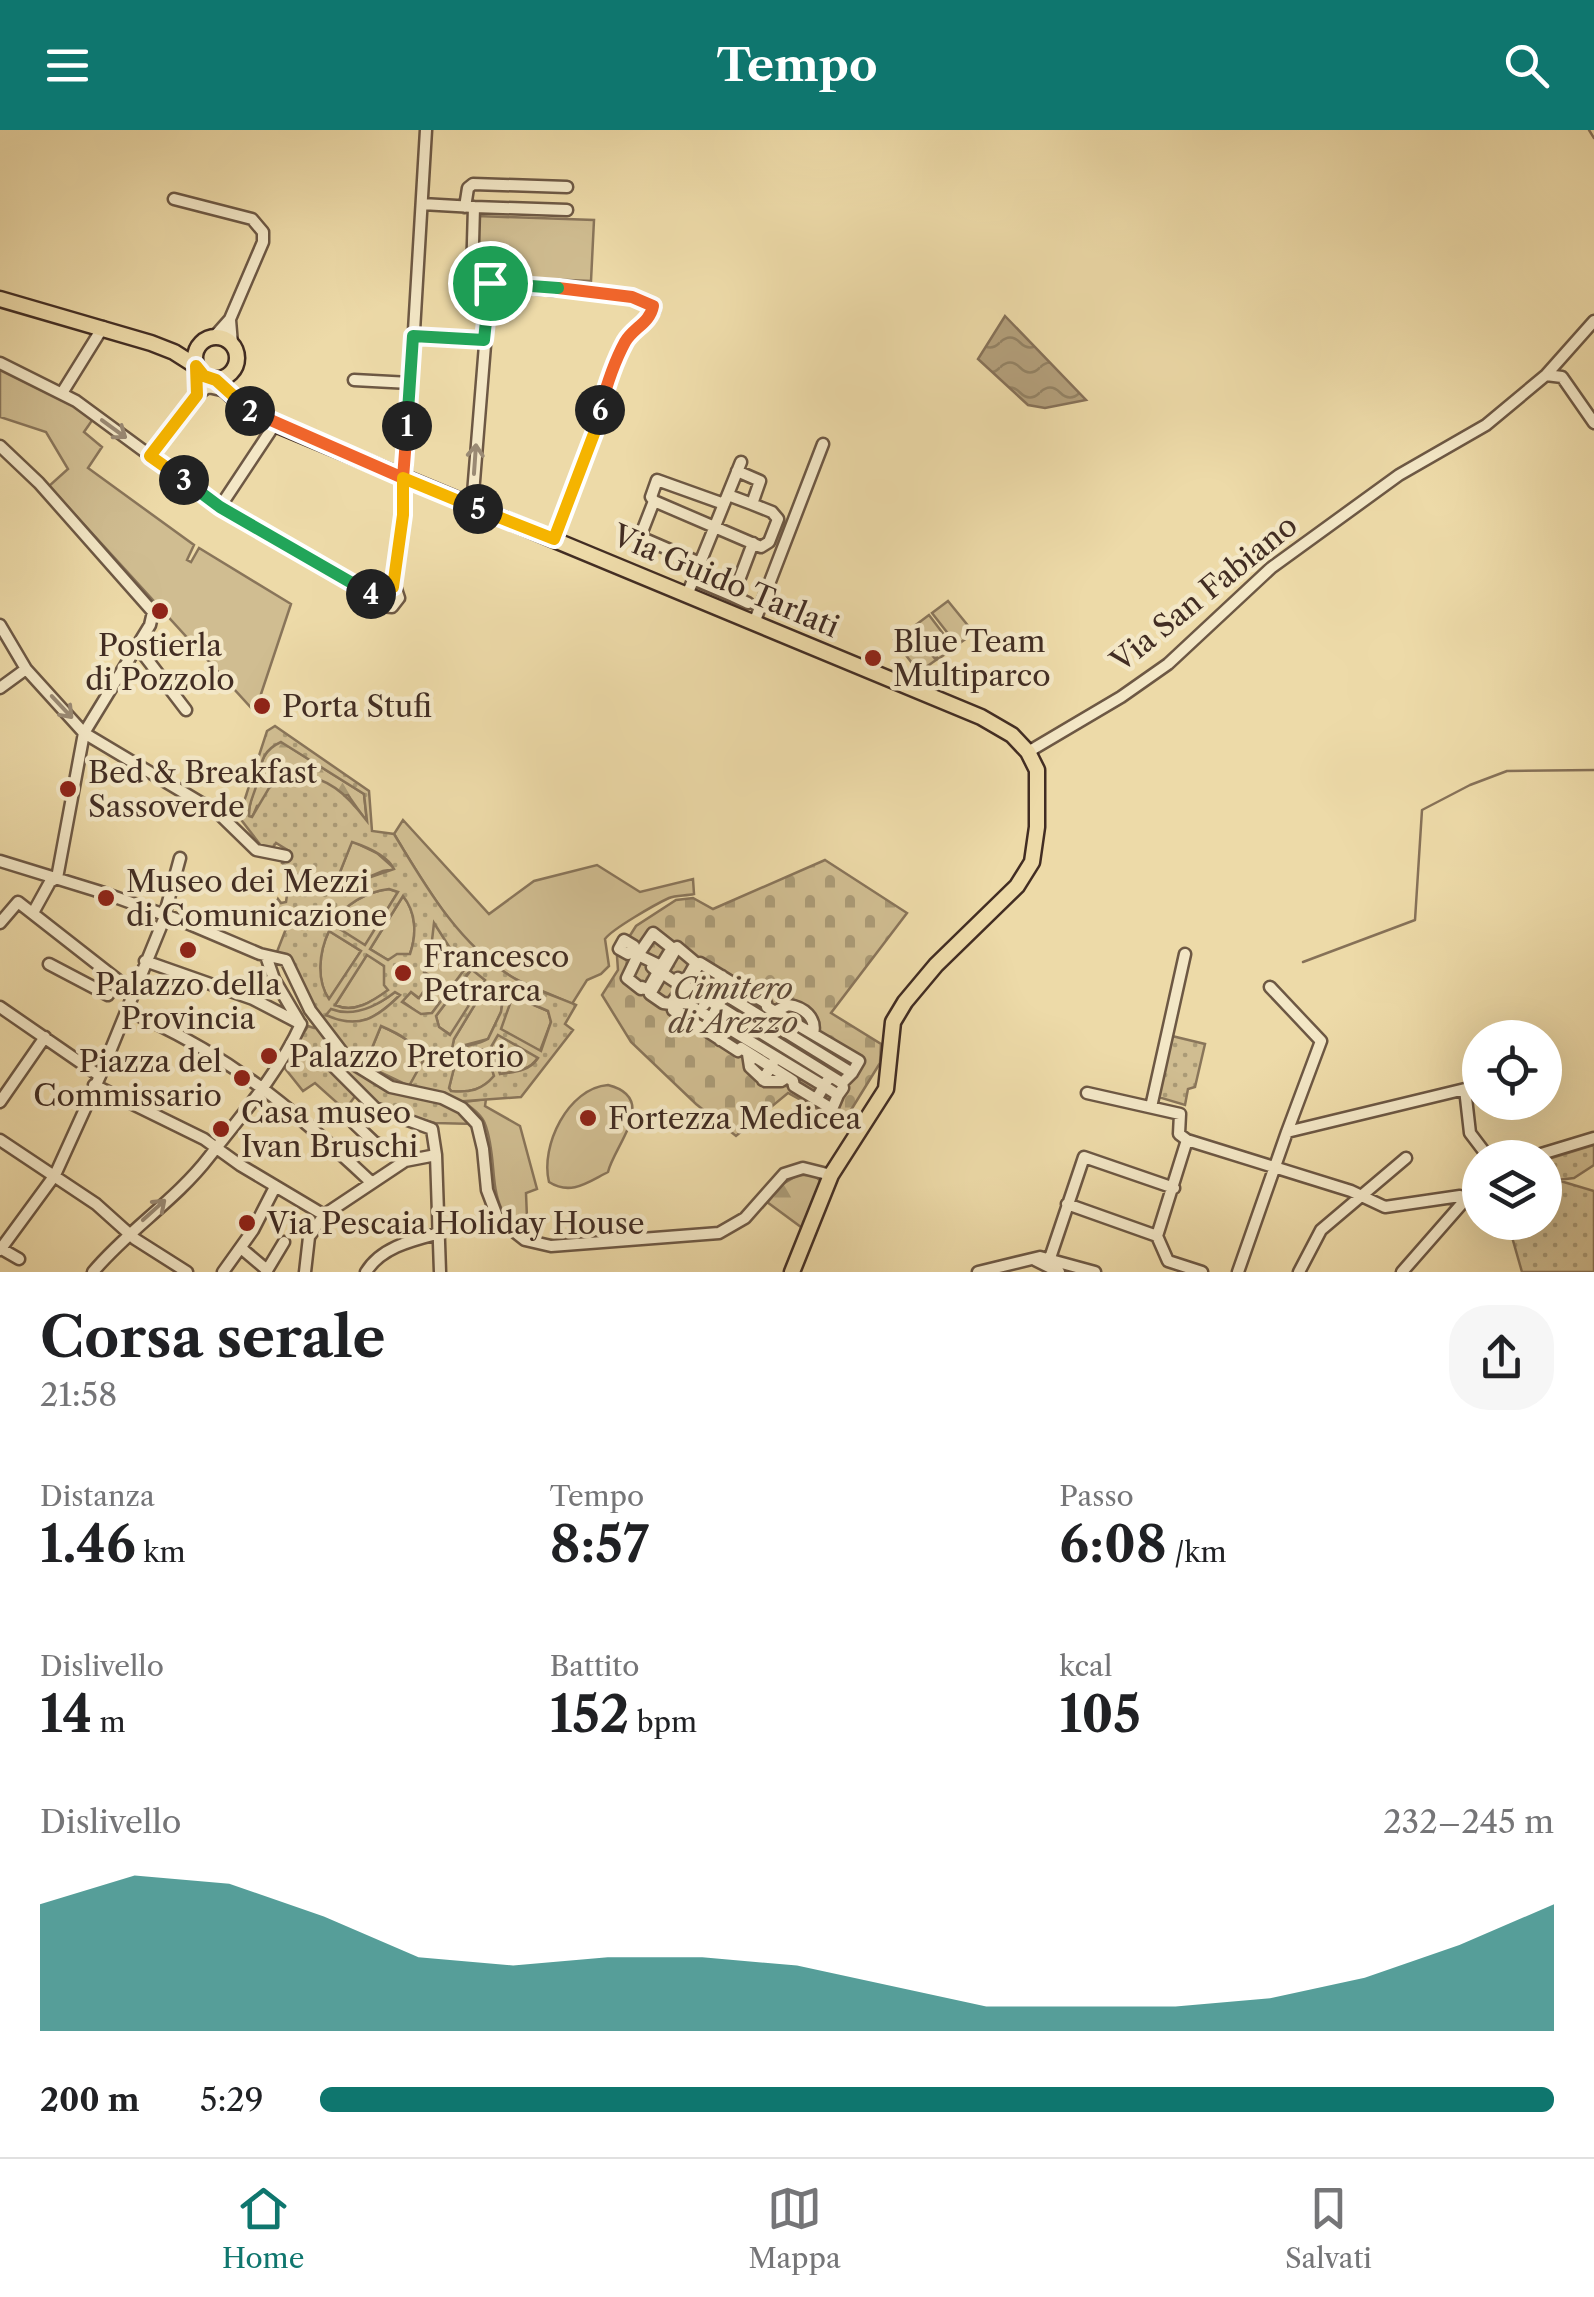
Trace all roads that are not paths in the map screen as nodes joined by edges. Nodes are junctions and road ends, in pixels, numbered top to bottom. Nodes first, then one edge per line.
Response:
1 (426, 130) edge
2 (567, 188) dead end
3 (174, 199) dead end
4 (422, 204) junction
5 (470, 207) junction
6 (567, 210) dead end
7 (490, 283) junction
8 (0, 298) edge
9 (230, 319) junction
10 (1594, 321) edge
11 (103, 327) junction
12 (413, 336) junction
13 (214, 337) junction
14 (484, 340) junction
15 (232, 344) junction
16 (198, 346) junction
17 (174, 352) junction
18 (0, 363) edge
19 (196, 366) junction
20 (1546, 375) junction
21 (218, 380) junction
22 (354, 380) dead end
23 (410, 383) junction
24 (62, 393) junction
25 (197, 395) junction
26 (1594, 423) edge
27 (274, 424) junction
28 (823, 444) dead end
29 (0, 446) edge
30 (150, 456) junction
31 (403, 478) junction
32 (726, 500) junction
33 (654, 501) junction
34 (752, 504) junction
35 (472, 506) junction
36 (220, 507) junction
37 (714, 527) junction
38 (554, 539) junction
39 (753, 543) junction
40 (700, 563) junction
41 (694, 579) junction
42 (393, 587) junction
43 (687, 595) junction
44 (376, 596) junction
45 (733, 596) junction
46 (748, 603) dead end
47 (754, 623) junction
48 (2, 633) edge
49 (786, 636) junction
50 (137, 646) junction
51 (818, 650) junction
52 (866, 663) junction
53 (26, 669) junction
54 (0, 688) edge
55 (926, 694) junction
56 (186, 710) dead end
57 (84, 733) junction
58 (1028, 752) junction
59 (286, 856) dead end
60 (180, 858) dead end
61 (0, 860) edge
62 (57, 878) junction
63 (34, 912) junction
64 (0, 923) edge
65 (638, 950) junction
66 (1185, 954) dead end
67 (266, 956) junction
68 (669, 958) junction
69 (145, 960) junction
70 (49, 964) dead end
71 (692, 974) junction
72 (656, 975) junction
73 (726, 979) junction
74 (276, 984) junction
75 (681, 984) junction
76 (1270, 988) dead end
77 (721, 992) junction
78 (748, 992) junction
79 (678, 998) junction
80 (707, 1000) junction
81 (129, 1002) junction
82 (264, 1004) junction
83 (741, 1005) junction
84 (718, 1006) junction
85 (1, 1010) edge
86 (805, 1011) junction
87 (706, 1015) junction
88 (734, 1017) junction
89 (772, 1017) junction
90 (301, 1024) junction
91 (699, 1026) junction
92 (728, 1028) junction
93 (793, 1030) junction
94 (44, 1037) junction
95 (720, 1040) junction
96 (815, 1040) junction
97 (334, 1042) junction
98 (757, 1045) junction
99 (782, 1046) junction
100 (844, 1053) junction
101 (773, 1063) junction
102 (838, 1064) junction
103 (796, 1073) junction
104 (852, 1073) junction
105 (97, 1080) junction
106 (763, 1080) junction
107 (827, 1081) junction
108 (842, 1083) junction
109 (263, 1086) junction
110 (1087, 1093) dead end
111 (838, 1095) junction
112 (816, 1100) junction
113 (0, 1102) edge
114 (1151, 1107) junction
115 (354, 1124) dead end
116 (1287, 1132) junction
117 (1594, 1138) edge
118 (0, 1140) edge
119 (1188, 1140) junction
120 (1475, 1140) edge
121 (214, 1148) junction
122 (1562, 1148) edge
123 (436, 1155) junction
124 (1406, 1158) dead end
125 (405, 1161) junction
126 (1274, 1165) junction
127 (54, 1175) junction
128 (831, 1175) junction
129 (370, 1182) junction
130 (275, 1186) junction
131 (1174, 1188) junction
132 (1358, 1196) junction
133 (1462, 1198) edge
134 (1462, 1201) edge
135 (1067, 1204) junction
136 (324, 1215) junction
137 (440, 1232) junction
138 (128, 1233) junction
139 (1157, 1236) junction
140 (284, 1242) dead end
141 (241, 1248) junction
142 (0, 1249) edge
143 (1030, 1258) junction
144 (1050, 1258) junction
145 (20, 1259) dead end
146 (1071, 1268) edge
147 (266, 1271) edge
148 (93, 1272) edge
149 (186, 1272) edge
150 (223, 1272) edge
151 (305, 1272) edge
152 (366, 1272) edge
153 (440, 1272) edge
154 (792, 1272) edge
155 (978, 1272) edge
156 (1059, 1272) edge
157 (1095, 1272) edge
158 (1202, 1272) edge
159 (1238, 1272) edge
160 (1299, 1272) edge
161 (1402, 1272) edge

1 - 4 street
2 - 5 street
3 - 9 street
4 - 5 street
4 - 12 street
5 - 6 street
5 - 7 street
7 - 14 street
7 - 38 street
8 - 11 main road
9 - 13 street
9 - 15 street
10 - 20 street, Via San Fabiano
11 - 17 main road
11 - 24 street
12 - 14 street
12 - 23 street
13 - 15 main road
13 - 16 main road
35 -> 14 street
15 - 21 main road
16 - 17 main road
16 - 19 main road
17 - 19 main road
18 - 24 street
19 - 21 main road
19 - 25 street
20 - 26 street
20 - 58 street, Via San Fabiano
21 - 25 street
21 - 27 main road, Via Guido Tarlati
22 - 23 street
23 - 31 street
24 -> 30 street
25 - 30 street
27 - 31 main road, Via Guido Tarlati
27 - 36 street
28 - 47 street
29 - 50 street
30 - 36 street
31 - 35 main road, Via Guido Tarlati
31 - 42 street
32 - 33 street
32 - 34 street
32 - 34 street
32 - 37 street
33 - 37 street
33 - 40 street
34 - 39 street
35 - 38 main road, Via Guido Tarlati
36 - 44 street
37 - 39 street
37 - 40 street
38 - 43 main road, Via Guido Tarlati
39 - 45 street
40 - 41 street
41 - 43 street
41 - 45 street
42 - 44 street
42 - 44 street
43 - 47 main road, Via Guido Tarlati
45 - 46 street
47 - 49 main road, Via Guido Tarlati
48 - 53 street
49 - 51 main road, Via Guido Tarlati
49 - 52 main road
50 - 56 street
50 - 57 street
51 - 52 main road
51 - 55 main road, Via Guido Tarlati
52 - 55 main road
53 - 54 street
53 -> 57 street
55 - 58 main road
57 - 59 street
57 - 62 street
58 - 128 main road
60 - 69 street
61 - 62 street
62 - 63 street
62 - 67 street
63 - 64 street
63 - 81 street
65 - 68 street
65 - 72 street
65 - 72 street
66 - 114 street
67 - 74 street
67 - 97 street
68 - 71 street
68 - 72 street
69 - 81 street
69 - 82 street
70 - 81 street
71 - 73 street
71 - 75 street
71 - 77 street
72 - 75 street
72 - 79 street
73 - 77 street
73 - 78 street
74 - 82 street
74 - 90 street
75 - 79 street
75 - 80 street
76 - 116 street
77 - 80 street
77 - 83 street
77 - 84 street
78 - 83 street
78 - 89 street
79 - 87 street
79 - 91 street
80 - 84 street
80 - 87 street
81 - 105 street
81 - 109 street
82 - 90 street
83 - 88 street
83 - 89 street
84 - 87 street
84 - 88 street
85 - 94 street
86 - 89 street
86 - 93 street
86 - 96 street
87 - 91 street
87 - 92 street
88 - 92 street
88 - 98 street
89 - 93 street
89 - 98 street
90 - 109 street
91 - 95 street
92 - 95 street
92 - 98 street
93 - 96 street
93 - 99 street
94 - 105 street
94 - 113 street
95 - 98 street
96 - 100 street
96 - 102 street
96 - 103 street
97 - 123 street
97 - 128 street
98 - 99 street
98 - 101 street
98 - 106 street
99 - 101 street
99 - 103 street
100 - 102 street
100 - 104 street
101 - 103 street
101 - 106 street
102 - 104 street
102 - 107 street
103 - 106 street
103 - 107 street
103 - 112 street
104 - 108 street
105 - 121 street
105 - 127 street
107 - 108 street
107 - 111 street
107 - 112 street
108 - 111 street
109 - 121 street
109 - 129 street
110 - 114 street
111 - 112 street
114 - 119 street
115 - 125 street
116 - 120 street
116 - 126 street
117 - 122 street
118 - 127 street
119 - 126 street
119 - 131 street
121 - 130 street
138 -> 121 street
123 - 125 street
123 - 137 street
124 - 132 street
125 - 129 street
126 - 132 street
126 - 159 street
127 - 138 street
127 - 142 street
128 - 154 main road
129 - 136 street
130 - 136 street
130 - 141 street
131 - 135 street
131 - 139 street
132 - 133 street
132 - 160 street
134 - 161 street
135 - 139 street
135 - 144 street
136 - 151 street
137 - 152 street
137 - 153 street
138 - 148 street
138 - 149 street
139 - 158 street
140 - 147 street
141 - 147 street
141 - 150 street
142 - 145 street
143 - 144 street
143 - 155 street
143 - 156 street
144 - 146 street
146 - 157 street

